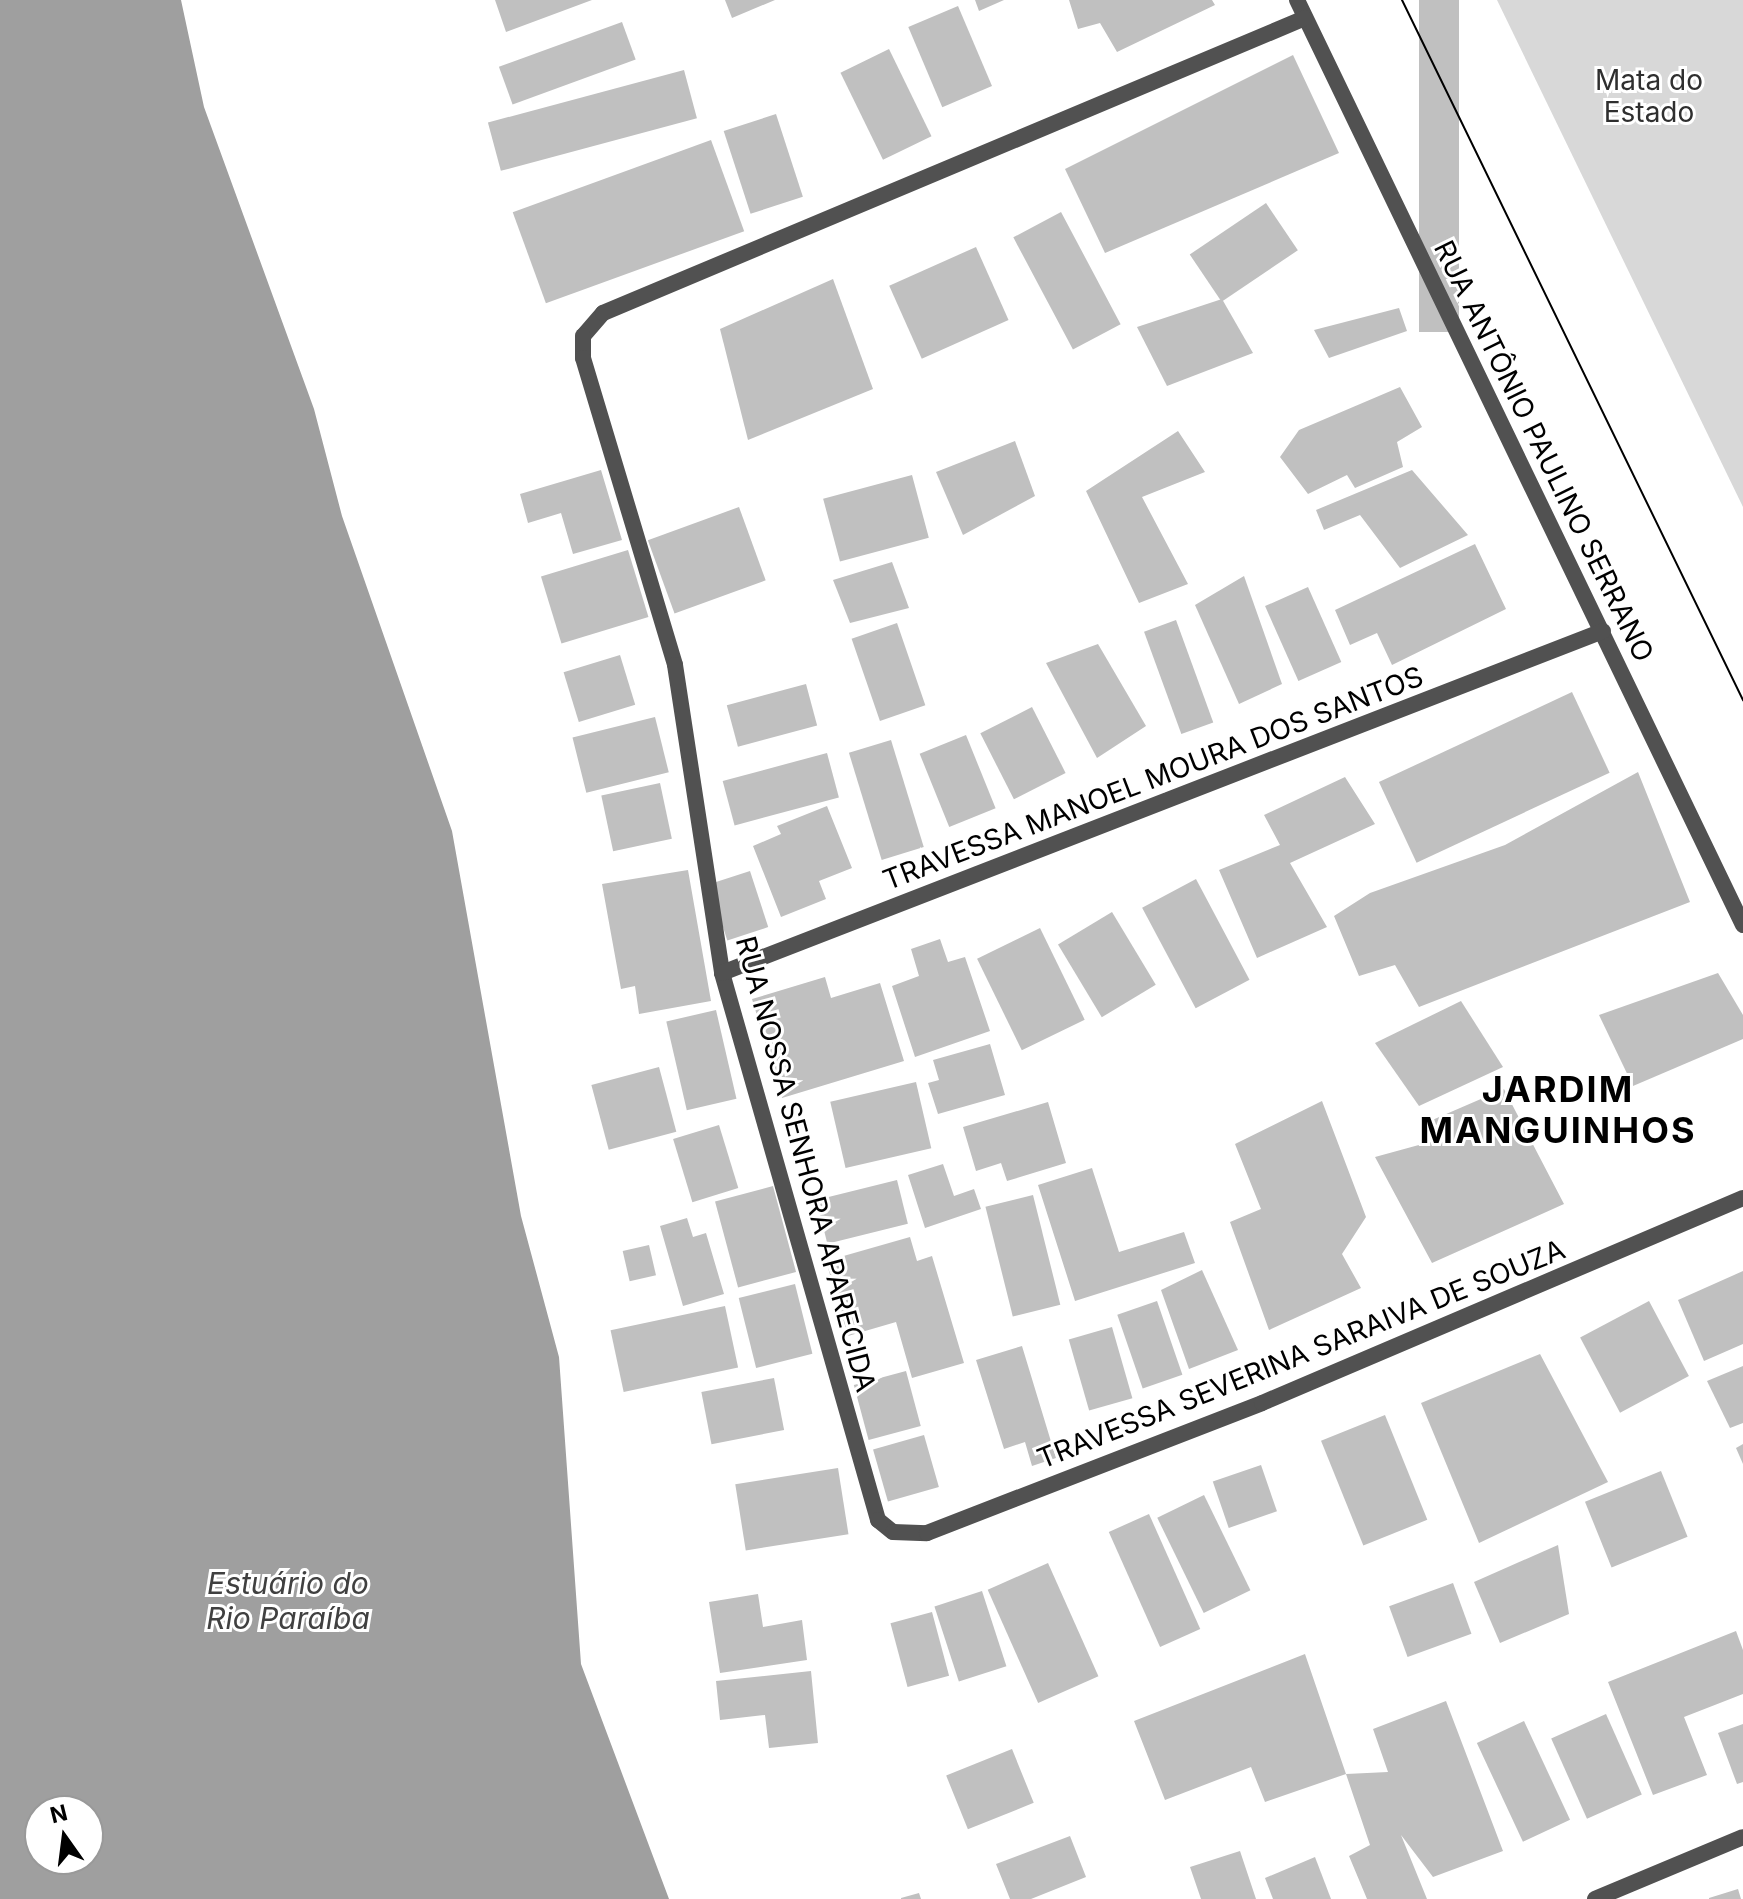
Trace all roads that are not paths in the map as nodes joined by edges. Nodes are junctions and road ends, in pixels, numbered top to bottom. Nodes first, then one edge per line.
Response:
1 (1297, 0) edge
2 (1305, 18) junction
3 (1603, 631) junction
4 (1743, 925) edge
5 (722, 973) junction
6 (1743, 1198) edge
7 (878, 1520) joint
8 (1743, 1837) edge
9 (1595, 1899) edge

1 - 2 street, RUA ANTÔNIO PAULINO SERRANO
2 - 3 street, RUA ANTÔNIO PAULINO SERRANO
2 - 5 street, RUA NOSSA SENHORA APARECIDA
3 - 4 street, RUA ANTÔNIO PAULINO SERRANO
3 - 5 street, TRAVESSA MANOEL MOURA DOS SANTOS
5 - 7 street, RUA NOSSA SENHORA APARECIDA
6 - 7 street, TRAVESSA SEVERINA SARAIVA DE SOUZA
8 - 9 street

